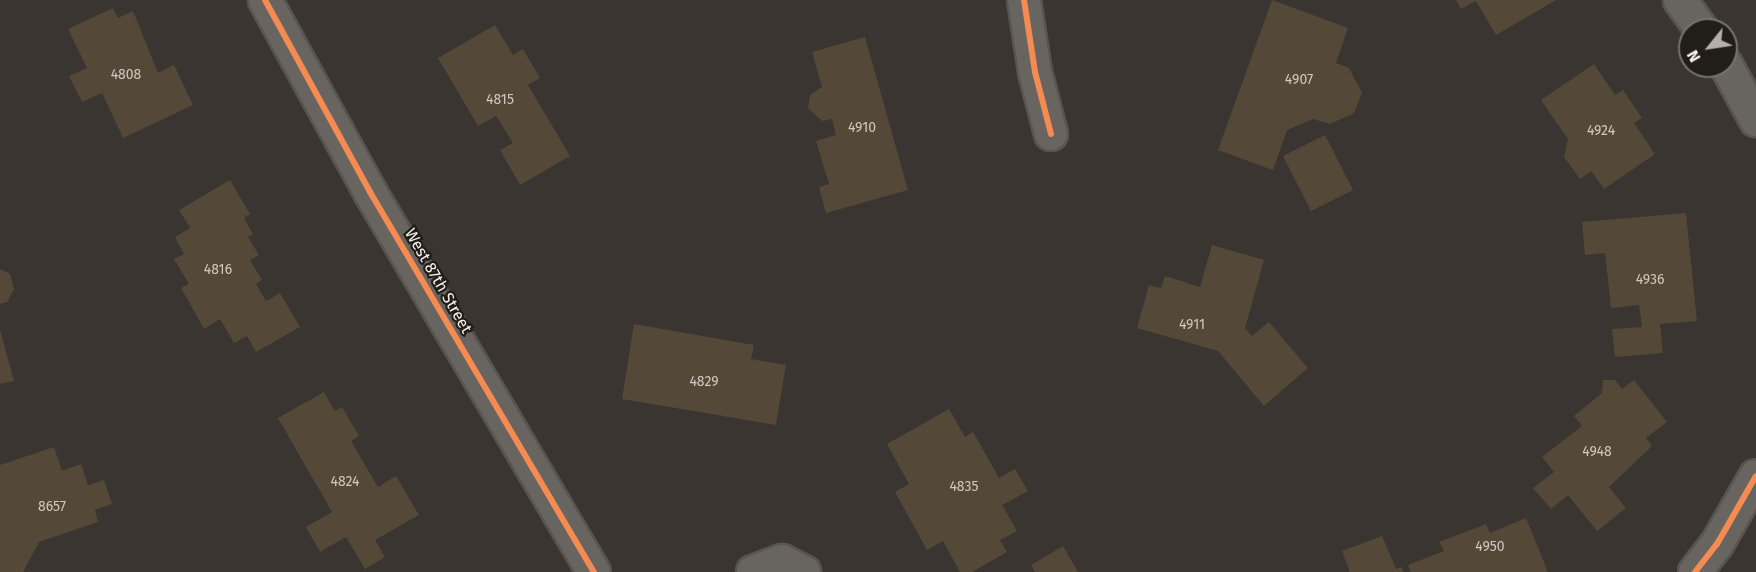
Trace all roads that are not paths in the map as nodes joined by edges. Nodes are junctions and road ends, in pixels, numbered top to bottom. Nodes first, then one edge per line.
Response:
1 (265, 0) edge
2 (1024, 0) edge
3 (1680, 0) edge
4 (1693, 18) edge
5 (1733, 78) edge
6 (1756, 120) edge
7 (1051, 134) dead end
8 (1756, 476) edge
9 (594, 572) edge
10 (753, 572) edge
11 (804, 572) edge
12 (1695, 572) edge

1 - 9 street, West 87th Street
2 - 7 street
3 - 4 street
5 - 6 street
8 - 12 street
10 - 11 street

